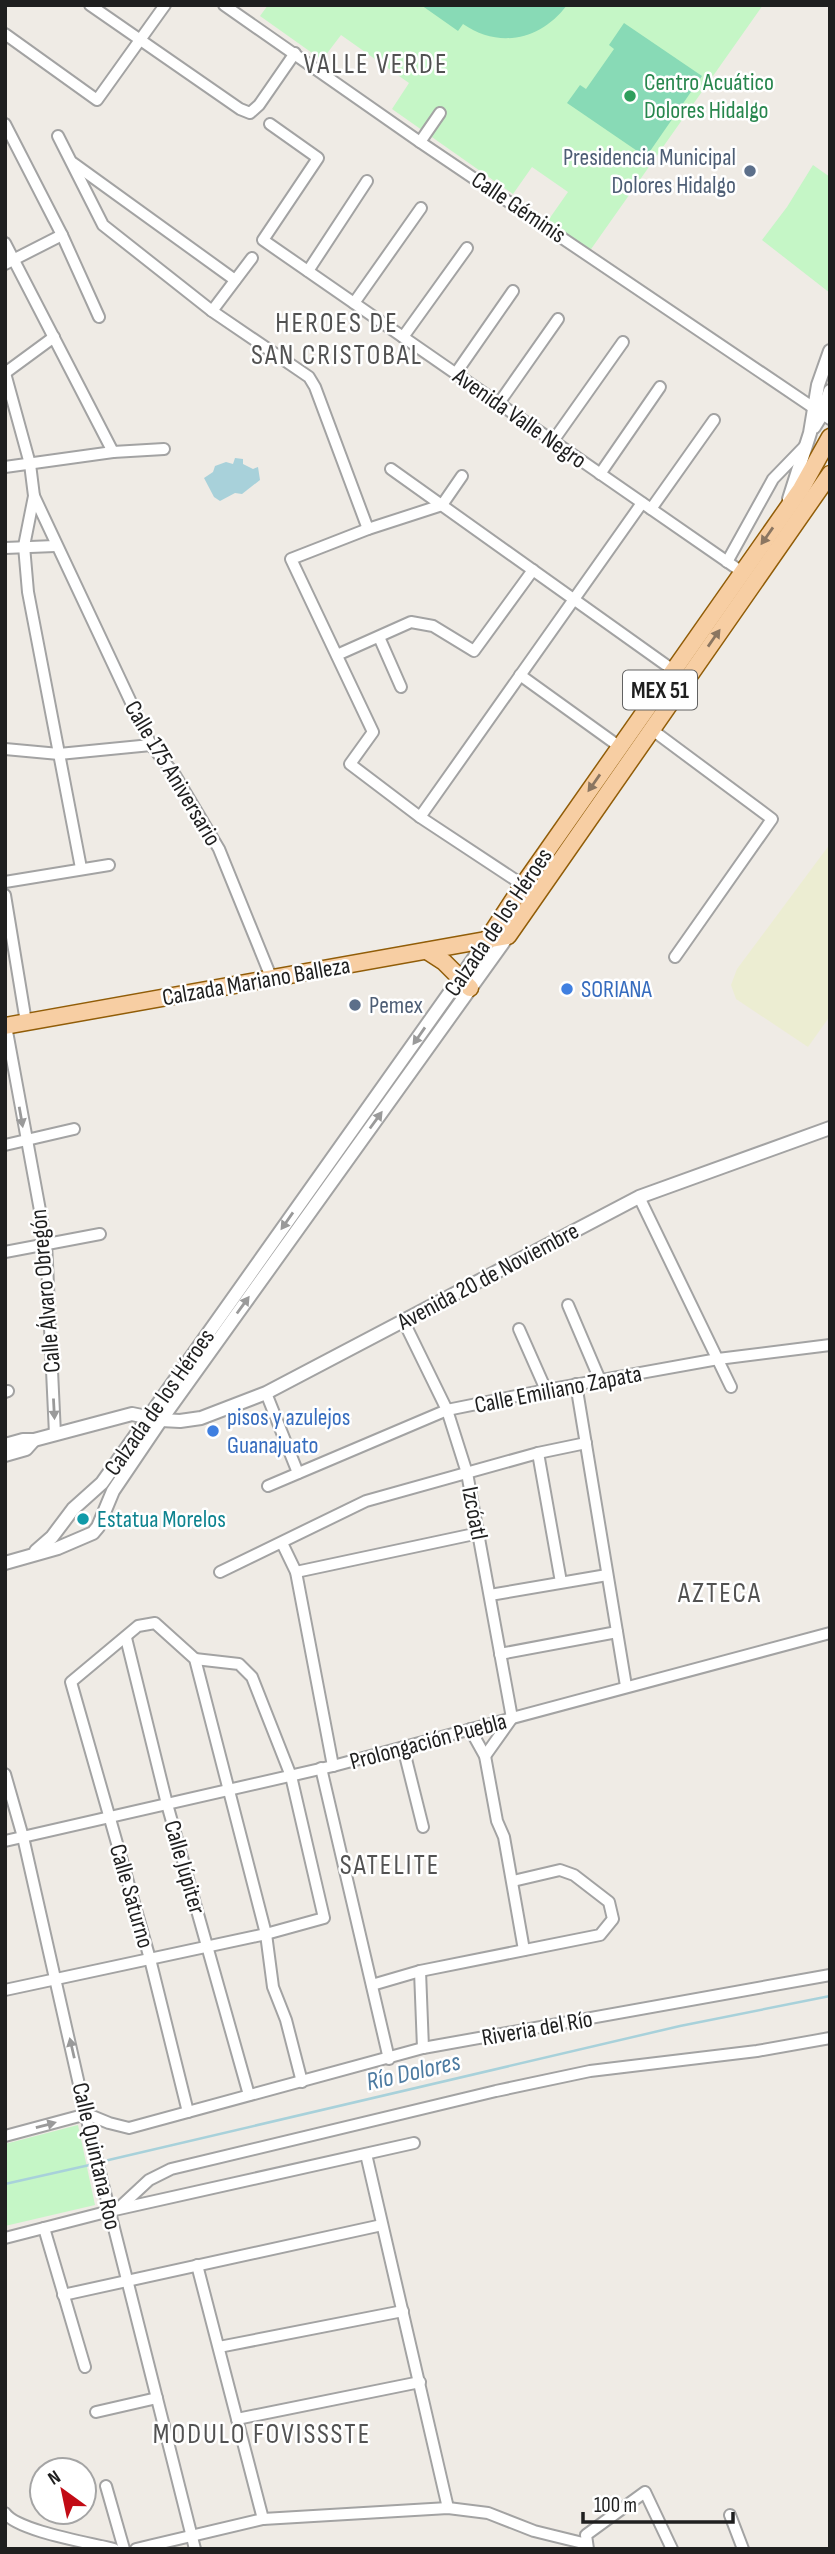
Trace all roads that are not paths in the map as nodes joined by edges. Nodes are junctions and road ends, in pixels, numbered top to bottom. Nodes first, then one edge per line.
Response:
1 (90, 5) edge
2 (165, 5) edge
3 (224, 5) edge
4 (5, 34) edge
5 (140, 41) junction
6 (295, 53) junction
7 (440, 113) dead end
8 (5, 124) edge
9 (270, 124) dead end
10 (58, 136) dead end
11 (420, 142) junction
12 (70, 161) junction
13 (367, 181) dead end
14 (421, 208) dead end
15 (62, 235) junction
16 (5, 243) edge
17 (467, 248) dead end
18 (252, 258) dead end
19 (9, 262) edge
20 (308, 271) junction
21 (235, 280) junction
22 (513, 292) dead end
23 (354, 303) junction
24 (212, 311) junction
25 (99, 317) dead end
26 (558, 319) dead end
27 (54, 337) junction
28 (403, 337) junction
29 (623, 342) dead end
30 (830, 351) edge
31 (5, 373) edge
32 (456, 373) junction
33 (660, 387) dead end
34 (830, 391) edge
35 (499, 403) junction
36 (822, 414) edge
37 (714, 420) dead end
38 (830, 437) edge
39 (808, 438) junction
40 (553, 441) junction
41 (164, 449) dead end
42 (113, 452) junction
43 (30, 464) junction
44 (5, 467) edge
45 (391, 469) dead end
46 (600, 474) junction
47 (462, 476) dead end
48 (826, 480) edge
49 (33, 496) junction
50 (442, 505) junction
51 (646, 506) junction
52 (787, 509) junction
53 (368, 529) junction
54 (24, 546) junction
55 (55, 546) junction
56 (5, 548) edge
57 (727, 562) junction
58 (533, 570) junction
59 (742, 572) junction
60 (574, 599) junction
61 (379, 637) junction
62 (337, 655) junction
63 (673, 670) junction
64 (520, 675) junction
65 (401, 687) dead end
66 (651, 729) junction
67 (151, 745) junction
68 (620, 747) junction
69 (5, 749) edge
70 (59, 754) junction
71 (420, 817) junction
72 (109, 865) dead end
73 (81, 868) junction
74 (5, 882) edge
75 (523, 884) junction
76 (5, 895) edge
77 (508, 936) junction
78 (487, 940) junction
79 (427, 951) junction
80 (675, 957) dead end
81 (271, 978) junction
82 (466, 983) junction
83 (26, 1022) junction
84 (6, 1026) edge
85 (830, 1128) edge
86 (74, 1129) dead end
87 (26, 1140) junction
88 (5, 1145) edge
89 (639, 1197) junction
90 (100, 1234) dead end
91 (46, 1243) junction
92 (5, 1252) edge
93 (568, 1305) dead end
94 (403, 1320) junction
95 (519, 1329) dead end
96 (830, 1345) edge
97 (718, 1359) junction
98 (600, 1380) junction
99 (576, 1384) junction
100 (731, 1387) dead end
101 (546, 1390) junction
102 (265, 1392) junction
103 (447, 1410) junction
104 (155, 1418) junction
105 (55, 1434) junction
106 (34, 1440) junction
107 (586, 1443) junction
108 (5, 1444) edge
109 (538, 1453) junction
110 (5, 1455) edge
111 (298, 1473) junction
112 (467, 1473) junction
113 (268, 1486) dead end
114 (81, 1504) junction
115 (68, 1516) junction
116 (100, 1521) junction
117 (479, 1533) junction
118 (84, 1537) junction
119 (282, 1543) junction
120 (33, 1554) junction
121 (5, 1563) edge
122 (220, 1572) dead end
123 (296, 1572) junction
124 (607, 1575) junction
125 (561, 1582) junction
126 (490, 1595) junction
127 (617, 1632) junction
128 (830, 1633) edge
129 (126, 1638) junction
130 (500, 1654) junction
131 (195, 1659) junction
132 (626, 1686) junction
133 (512, 1717) junction
134 (470, 1729) junction
135 (403, 1747) junction
136 (485, 1756) junction
137 (327, 1767) junction
138 (5, 1774) edge
139 (291, 1776) junction
140 (229, 1790) junction
141 (167, 1804) junction
142 (109, 1816) junction
143 (423, 1827) dead end
144 (23, 1837) junction
145 (5, 1841) edge
146 (513, 1881) junction
147 (265, 1934) junction
148 (208, 1946) junction
149 (524, 1950) junction
150 (150, 1959) junction
151 (420, 1971) junction
152 (830, 1975) edge
153 (56, 1980) junction
154 (372, 1985) junction
155 (5, 1990) edge
156 (830, 2038) edge
157 (424, 2048) junction
158 (389, 2059) junction
159 (302, 2082) junction
160 (248, 2095) junction
161 (188, 2112) junction
162 (87, 2114) junction
163 (5, 2136) edge
164 (414, 2143) dead end
165 (366, 2154) junction
166 (110, 2211) junction
167 (382, 2225) junction
168 (44, 2228) junction
169 (5, 2238) edge
170 (197, 2266) junction
171 (125, 2280) junction
172 (63, 2295) junction
173 (403, 2311) junction
174 (219, 2347) junction
175 (85, 2367) dead end
176 (420, 2382) junction
177 (158, 2398) junction
178 (96, 2412) dead end
179 (237, 2418) junction
180 (106, 2486) dead end
181 (448, 2508) junction
182 (6, 2515) edge
183 (730, 2515) dead end
184 (262, 2519) junction
185 (191, 2536) junction
186 (587, 2543) edge
187 (114, 2549) edge
188 (124, 2549) edge
189 (136, 2549) edge
190 (195, 2549) edge
191 (673, 2549) edge
192 (743, 2549) edge

1 - 5 street
2 - 5 street
3 - 6 street, Calle Géminis
4 - 5 street
5 - 6 street
6 - 11 street, Calle Géminis
7 - 11 street
8 - 15 street
9 - 20 street, Avenida Valle Negro
10 - 12 street
11 - 36 street, Calle Géminis
12 - 21 street
12 - 24 street
13 - 20 street
14 - 23 street
15 - 19 street
15 - 25 street
16 - 19 street
17 - 28 street
18 - 21 street
19 - 27 street
20 - 23 street, Avenida Valle Negro
21 - 24 street
22 - 32 street
23 - 28 street, Avenida Valle Negro
24 - 53 street
26 - 35 street
27 - 31 street
27 - 42 street
28 - 32 street, Avenida Valle Negro
29 - 40 street
30 - 36 street
31 - 43 street
32 - 35 street, Avenida Valle Negro
33 - 46 street
34 - 36 street
35 - 40 street, Avenida Valle Negro
36 - 39 street
37 - 51 street
38 - 52 main road, Calzada de los Héroes / MEX 51
39 - 52 street
39 - 57 street
40 - 46 street, Avenida Valle Negro
41 - 42 street
42 - 43 street
43 - 44 street
43 - 49 street
45 - 50 street
46 - 51 street, Avenida Valle Negro
47 - 50 street
66 -> 48 main road, Calzada de los Héroes / MEX 51
49 - 54 street
49 - 55 street, Calle 175 Aniversario
50 - 53 street
50 - 58 street
51 - 57 street, Avenida Valle Negro
51 - 60 street
52 -> 59 main road, Calzada de los Héroes / MEX 51
53 - 62 street
54 - 55 street
54 - 56 street
54 - 70 street
55 - 67 street, Calle 175 Aniversario
57 - 59 street, Avenida Valle Negro
58 - 60 street
58 - 61 street
59 - 63 main road, Calzada de los Héroes / MEX 51
60 - 63 street
60 - 64 street
61 - 62 street
61 - 65 street
62 - 71 street
63 - 68 main road, Calzada de los Héroes / MEX 51
64 - 68 street
64 - 71 street
66 - 77 main road, Calzada de los Héroes / MEX 51
66 - 80 street
67 - 70 street
67 - 81 street, Calle 175 Aniversario
68 -> 75 main road, Calzada de los Héroes / MEX 51
69 - 70 street
70 - 73 street
71 - 75 street
72 - 73 street
73 - 74 street
75 - 78 main road, Calzada de los Héroes / MEX 51
76 - 83 street
77 - 78 main road, Calzada Mariano Balleza
77 - 82 street, Calzada de los Héroes
78 - 79 main road, Calzada Mariano Balleza
78 - 82 street, Calzada de los Héroes
79 - 81 main road, Calzada Mariano Balleza
79 - 82 main road
81 - 83 main road, Calzada Mariano Balleza
82 - 104 street, Calzada de los Héroes
83 - 84 main road, Calzada Mariano Balleza
84 -> 87 street, Calle Álvaro Obregón
85 - 89 street, Avenida 20 de Noviembre
86 - 87 street
87 - 88 street
87 - 91 street, Calle Álvaro Obregón
89 - 94 street, Avenida 20 de Noviembre
89 - 97 street
90 - 91 street
91 - 92 street
91 -> 105 street, Calle Álvaro Obregón
93 - 98 street
94 - 102 street, Avenida 20 de Noviembre
94 - 103 street, Izcóatl
95 - 101 street
96 - 97 street, Calle Emiliano Zapata
97 - 98 street, Calle Emiliano Zapata
97 - 100 street
98 - 99 street, Calle Emiliano Zapata
99 - 101 street, Calle Emiliano Zapata
99 - 107 street
101 - 103 street, Calle Emiliano Zapata
102 - 104 street, Avenida 20 de Noviembre
102 - 111 street
103 - 111 street, Calle Emiliano Zapata
103 - 112 street, Izcóatl
104 - 105 street, Avenida 20 de Noviembre
104 - 114 street, Calzada de los Héroes
104 - 116 street, Calzada de los Héroes
105 - 106 street, Avenida 20 de Noviembre
106 - 108 street
106 - 110 street
107 - 109 street
107 - 124 street
109 - 112 street
109 - 125 street
111 - 113 street, Calle Emiliano Zapata
112 - 117 street, Izcóatl
112 - 119 street
114 - 115 street, Calzada de los Héroes
114 - 116 street
115 - 118 street
115 - 120 street, Calzada de los Héroes
116 - 118 street, Calzada de los Héroes
117 - 123 street
117 - 126 street, Izcóatl
118 - 120 street, Calzada de los Héroes
119 - 122 street
119 - 123 street
120 - 121 street
123 - 137 street
124 - 125 street
124 - 127 street
125 - 126 street
126 - 130 street, Izcóatl
127 - 130 street
127 - 132 street
128 - 132 street, Prolongación Puebla
129 - 131 street
129 - 141 street, Calle Júpiter
129 - 142 street, Calle Saturno
130 - 133 street, Izcóatl
131 - 139 street
131 - 140 street
132 - 133 street, Prolongación Puebla
133 - 134 street, Prolongación Puebla
133 - 136 street
134 - 135 street, Prolongación Puebla
134 - 136 street
135 - 137 street, Prolongación Puebla
135 - 143 street
136 - 146 street
137 - 139 street, Prolongación Puebla
137 - 154 street
138 - 144 street, Calle Quintana Roo
139 - 140 street, Prolongación Puebla
139 - 147 street
140 - 141 street, Prolongación Puebla
140 - 147 street
141 - 142 street, Prolongación Puebla
141 - 148 street, Calle Júpiter
142 - 144 street, Prolongación Puebla
142 - 150 street, Calle Saturno
144 - 145 street, Prolongación Puebla
144 - 153 street, Calle Quintana Roo
146 - 149 street
146 - 149 street
147 - 148 street
147 - 159 street
148 - 150 street
148 - 160 street, Calle Júpiter
149 - 151 street
150 - 153 street
150 - 161 street, Calle Saturno
151 - 154 street
151 - 157 street
152 - 157 street, Riveria del Río
153 - 155 street
162 -> 153 street, Calle Quintana Roo
154 - 158 street
156 - 166 street
157 - 158 street, Riveria del Río
158 - 159 street, Riveria del Río
159 - 160 street, Riveria del Río
160 - 161 street, Riveria del Río
161 - 162 street, Riveria del Río
163 -> 162 street
162 - 166 street, Calle Quintana Roo
164 - 165 street
165 - 166 street
165 - 167 street
166 - 168 street
166 - 171 street, Calle Quintana Roo
167 - 170 street
167 - 173 street
168 - 169 street
168 - 172 street
170 - 171 street
170 - 174 street
171 - 172 street
171 - 177 street, Calle Quintana Roo
172 - 175 street
173 - 174 street
173 - 176 street
174 - 179 street
176 - 179 street
176 - 181 street
177 - 178 street
177 - 185 street, Calle Quintana Roo
179 - 184 street
180 - 188 street
181 - 184 street
181 - 186 street
182 - 187 street
183 - 192 street
184 - 185 street
185 - 189 street
185 - 190 street, Calle Quintana Roo
186 - 191 street

